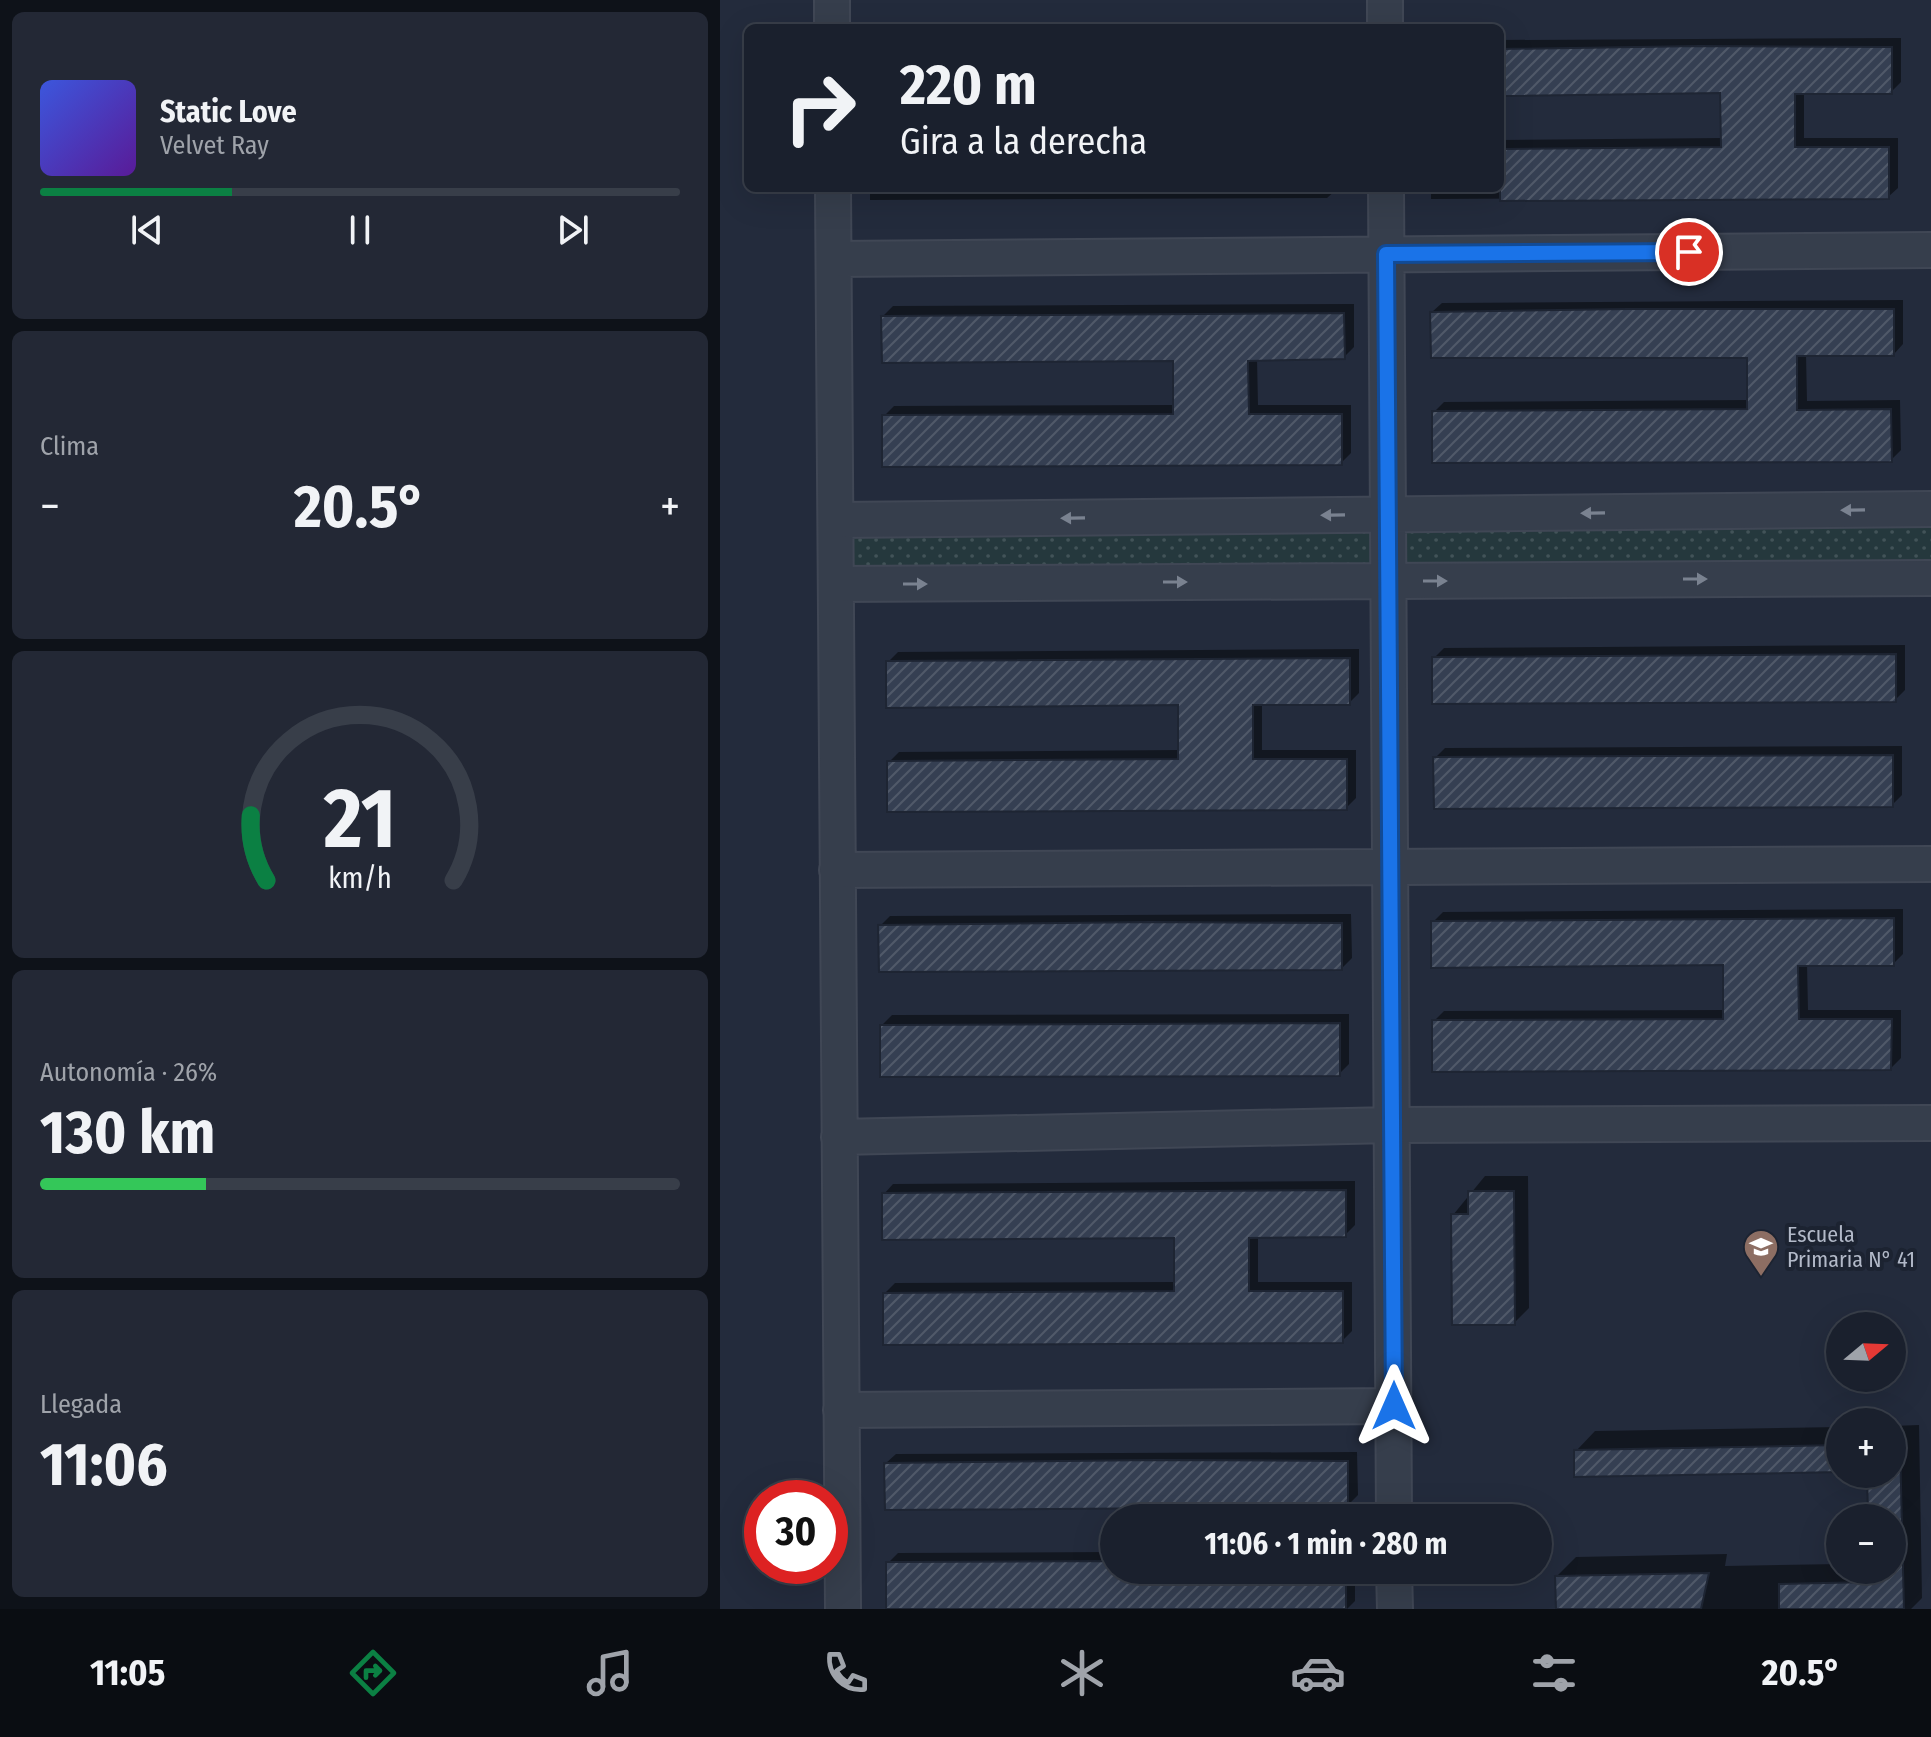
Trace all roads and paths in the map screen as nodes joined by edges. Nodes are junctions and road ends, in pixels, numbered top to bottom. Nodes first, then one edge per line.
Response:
1 (832, 0) edge
2 (1385, 0) edge
3 (832, 24) edge
4 (1385, 24) edge
5 (833, 192) edge
6 (1386, 192) edge
7 (1931, 250) edge
8 (1386, 254) junction
9 (834, 259) junction
10 (1931, 509) edge
11 (1388, 515) junction
12 (838, 520) junction
13 (1931, 578) edge
14 (1388, 581) junction
15 (837, 584) junction
16 (1931, 864) edge
17 (1390, 866) junction
18 (837, 870) junction
19 (1931, 1123) edge
20 (1392, 1125) junction
21 (839, 1137) junction
22 (1394, 1406) junction
23 (841, 1410) junction
24 (1394, 1504) edge
25 (1394, 1584) edge
26 (843, 1609) edge
27 (1395, 1609) edge

1 - 3 street
2 - 4 street
5 - 9 street
6 - 8 street
7 - 8 street
8 - 9 street
8 - 11 street
9 - 12 street
10 -> 11 street
11 -> 12 street
11 - 14 street
12 - 15 street
14 -> 13 street
15 -> 14 street
14 - 17 street
15 - 18 street
16 - 17 street
17 - 18 street
17 - 20 street
18 - 21 street
19 - 20 street
20 - 21 street
20 - 22 street
21 - 23 street
22 - 23 street
22 - 24 street
23 - 26 street
25 - 27 street

